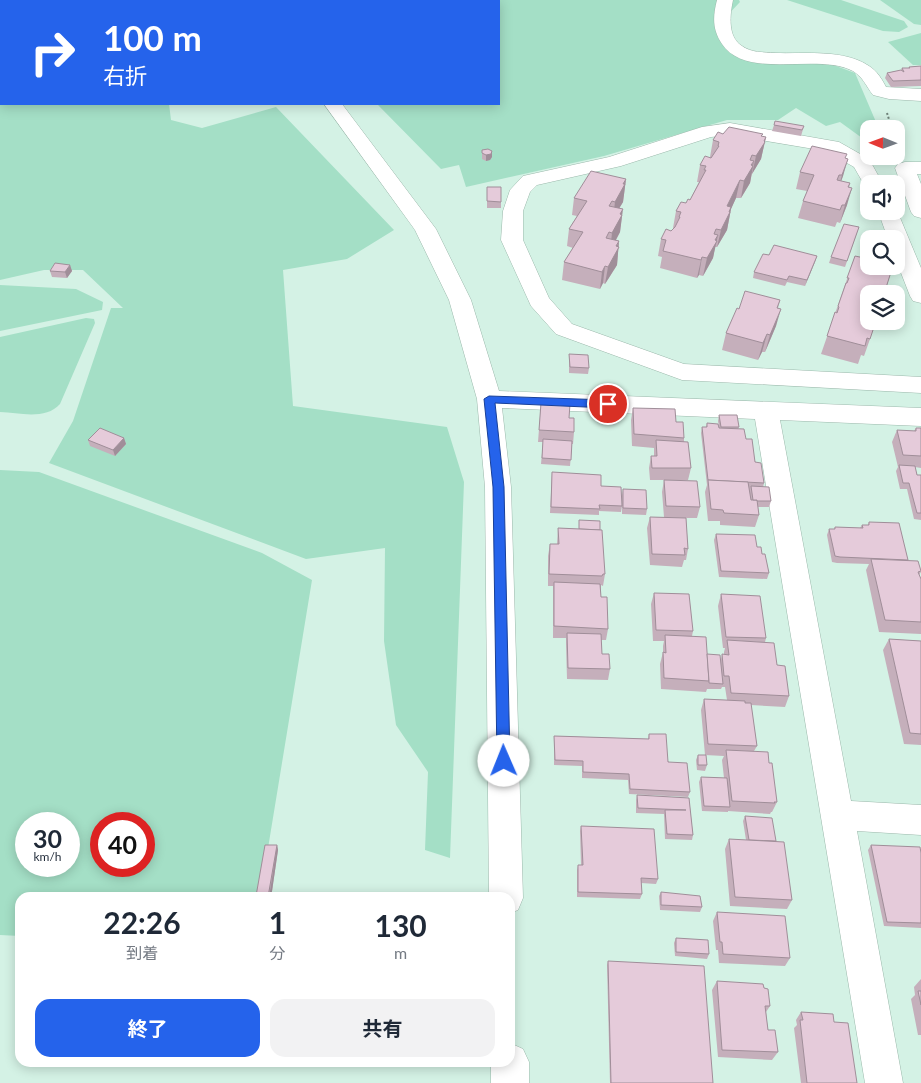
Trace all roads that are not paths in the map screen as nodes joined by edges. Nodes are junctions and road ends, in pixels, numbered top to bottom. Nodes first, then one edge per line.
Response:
1 (725, 0) edge
2 (921, 95) edge
3 (334, 105) edge
4 (921, 168) edge
5 (868, 175) edge
6 (921, 212) edge
7 (891, 220) edge
8 (921, 296) edge
9 (921, 385) edge
10 (489, 399) junction
11 (766, 411) junction
12 (921, 417) edge
13 (836, 815) junction
14 (921, 820) edge
15 (506, 892) edge
16 (510, 1067) edge
17 (510, 1083) edge
18 (884, 1083) edge

1 - 2 street
3 - 10 street
4 - 6 street
5 - 9 street
7 - 8 street
10 - 11 street
10 - 15 street
11 - 12 street
11 - 13 street
13 - 14 street
13 - 18 street
16 - 17 street

